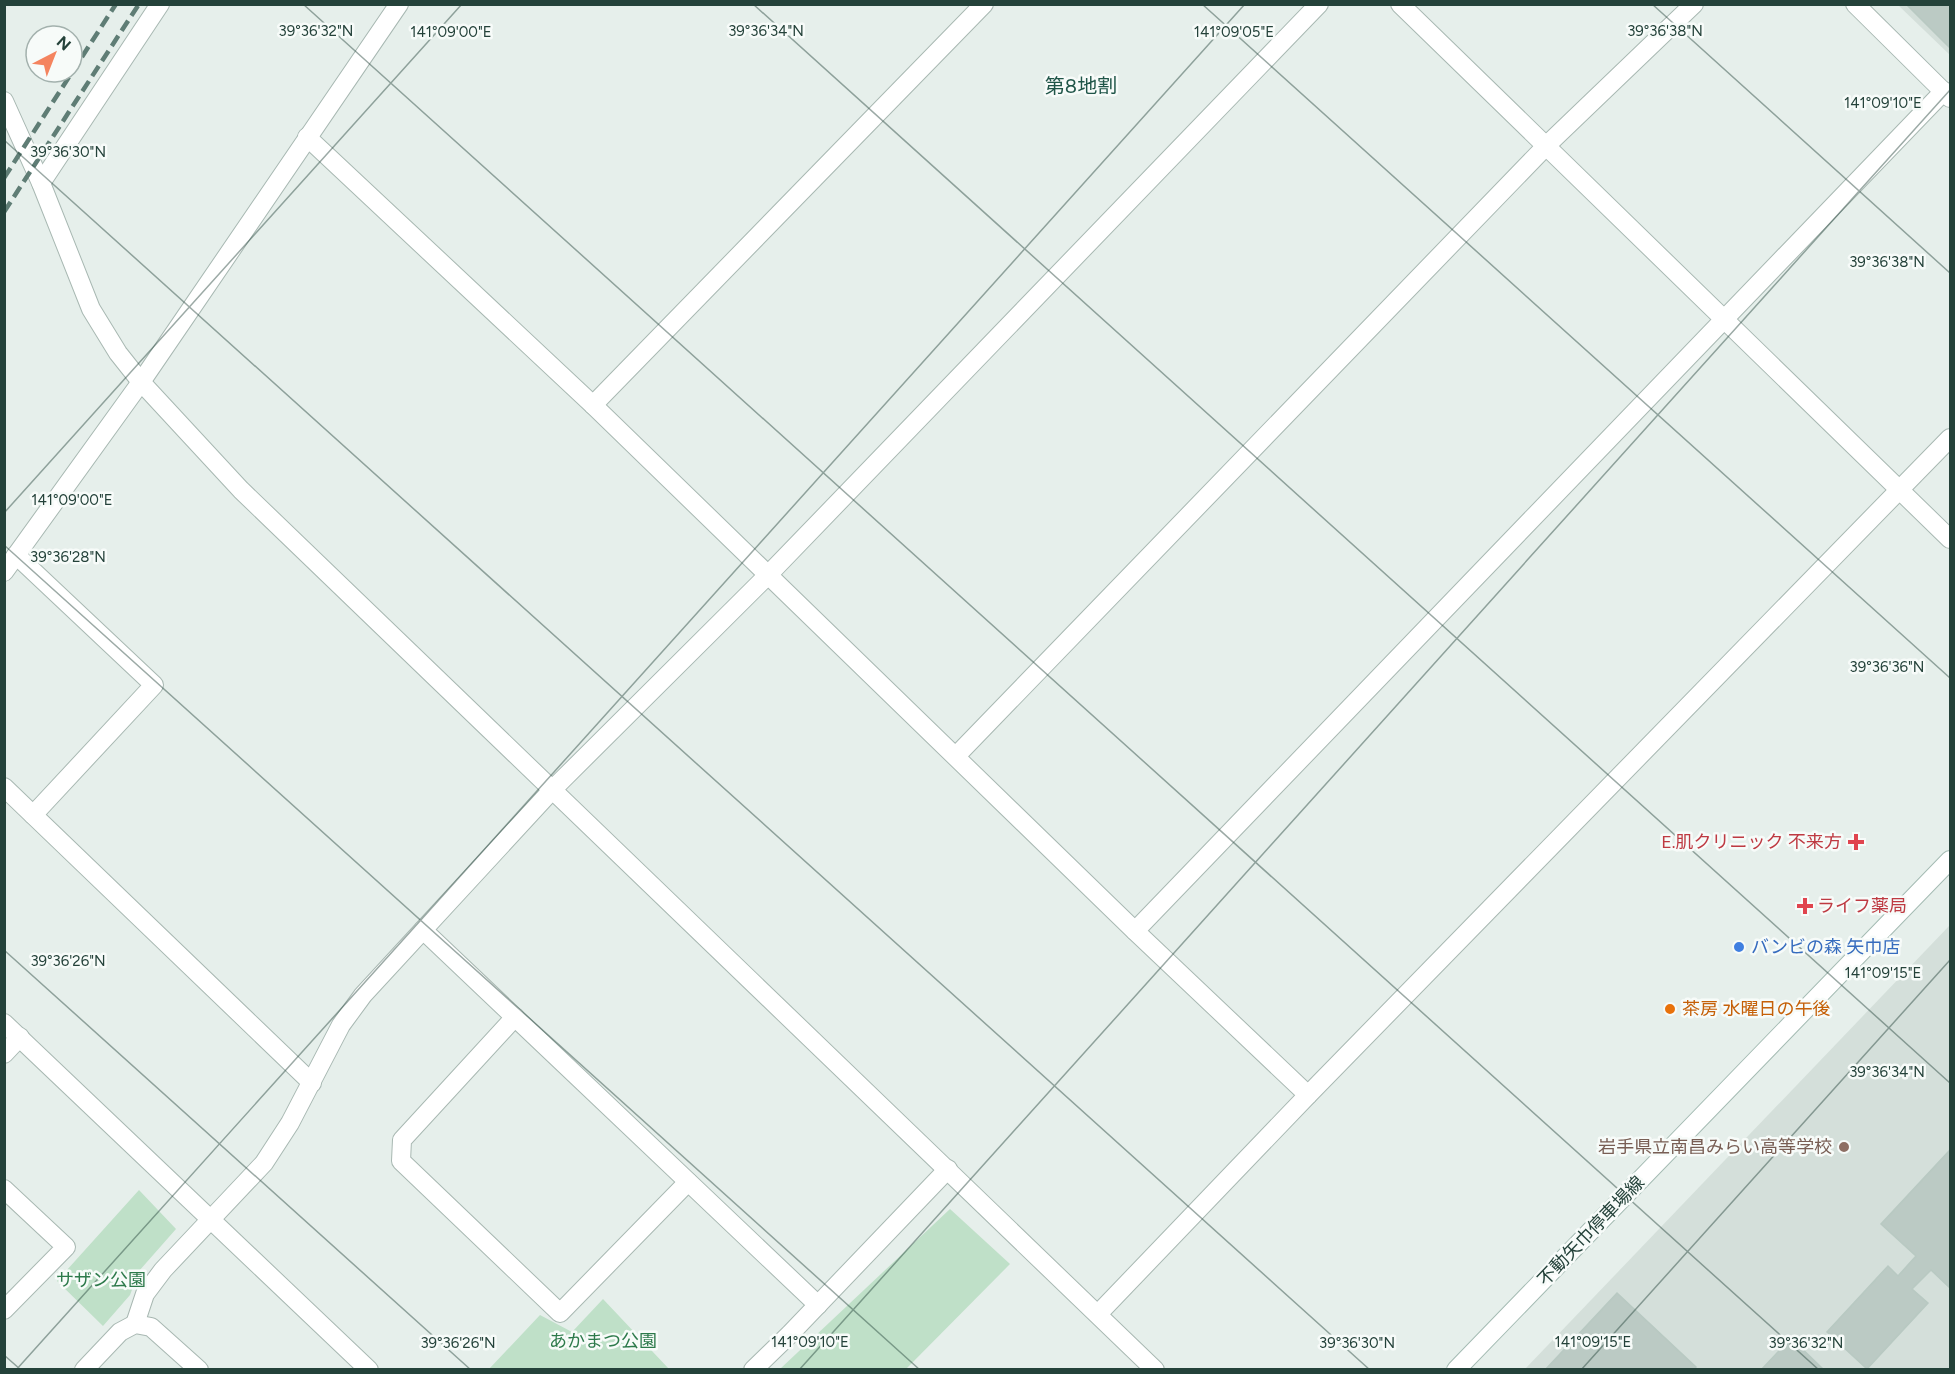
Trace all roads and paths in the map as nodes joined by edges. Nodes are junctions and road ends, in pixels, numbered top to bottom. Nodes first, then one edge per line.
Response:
1 (160, 4) edge
2 (399, 4) edge
3 (984, 4) edge
4 (1319, 4) edge
5 (1400, 4) edge
6 (1694, 4) edge
7 (1855, 4) edge
8 (1947, 95) edge
9 (4, 101) edge
10 (307, 137) junction
11 (1547, 145) junction
12 (41, 183) junction
13 (1725, 320) junction
14 (141, 382) junction
15 (593, 405) junction
16 (1950, 438) edge
17 (1900, 490) junction
18 (1950, 539) edge
19 (16, 555) junction
20 (4, 572) edge
21 (769, 574) junction
22 (956, 756) junction
23 (4, 787) edge
24 (553, 789) junction
25 (33, 814) junction
26 (1950, 860) edge
27 (423, 930) junction
28 (1135, 931) junction
29 (515, 1017) junction
30 (4, 1023) edge
31 (20, 1037) junction
32 (4, 1054) edge
33 (312, 1083) junction
34 (1308, 1095) junction
35 (948, 1169) junction
36 (688, 1182) junction
37 (4, 1189) edge
38 (210, 1220) junction
39 (818, 1305) junction
40 (4, 1310) edge
41 (1098, 1314) junction
42 (135, 1324) junction
43 (84, 1370) edge
44 (199, 1370) edge
45 (369, 1370) edge
46 (753, 1370) edge
47 (1155, 1370) edge
48 (1456, 1370) edge

1 - 12 street
2 - 10 street
3 - 15 street
4 - 21 street
5 - 11 street
6 - 11 street
7 - 8 street
8 - 13 street
9 - 12 street
10 - 14 street
10 - 15 street
11 - 13 street
11 - 22 street
12 - 14 street
13 - 17 street
13 - 28 street
14 - 19 street
14 - 24 street
15 - 21 street
16 - 17 street
17 - 18 street
17 - 34 street
19 - 20 street
19 - 25 street
21 - 22 street
21 - 24 street
22 - 28 street
23 - 25 street
24 - 27 street
24 - 35 street
25 - 33 street
26 - 48 street, 不動矢巾停車場線
27 - 29 street
27 - 33 street
28 - 34 street
29 - 36 street
29 - 36 street
30 - 31 street
31 - 32 street
31 - 38 street
33 - 38 street
34 - 41 street
35 - 39 street
35 - 41 street
36 - 39 street
37 - 40 street
38 - 42 street
38 - 45 street
39 - 46 street
41 - 47 street
42 - 43 street
42 - 44 street

